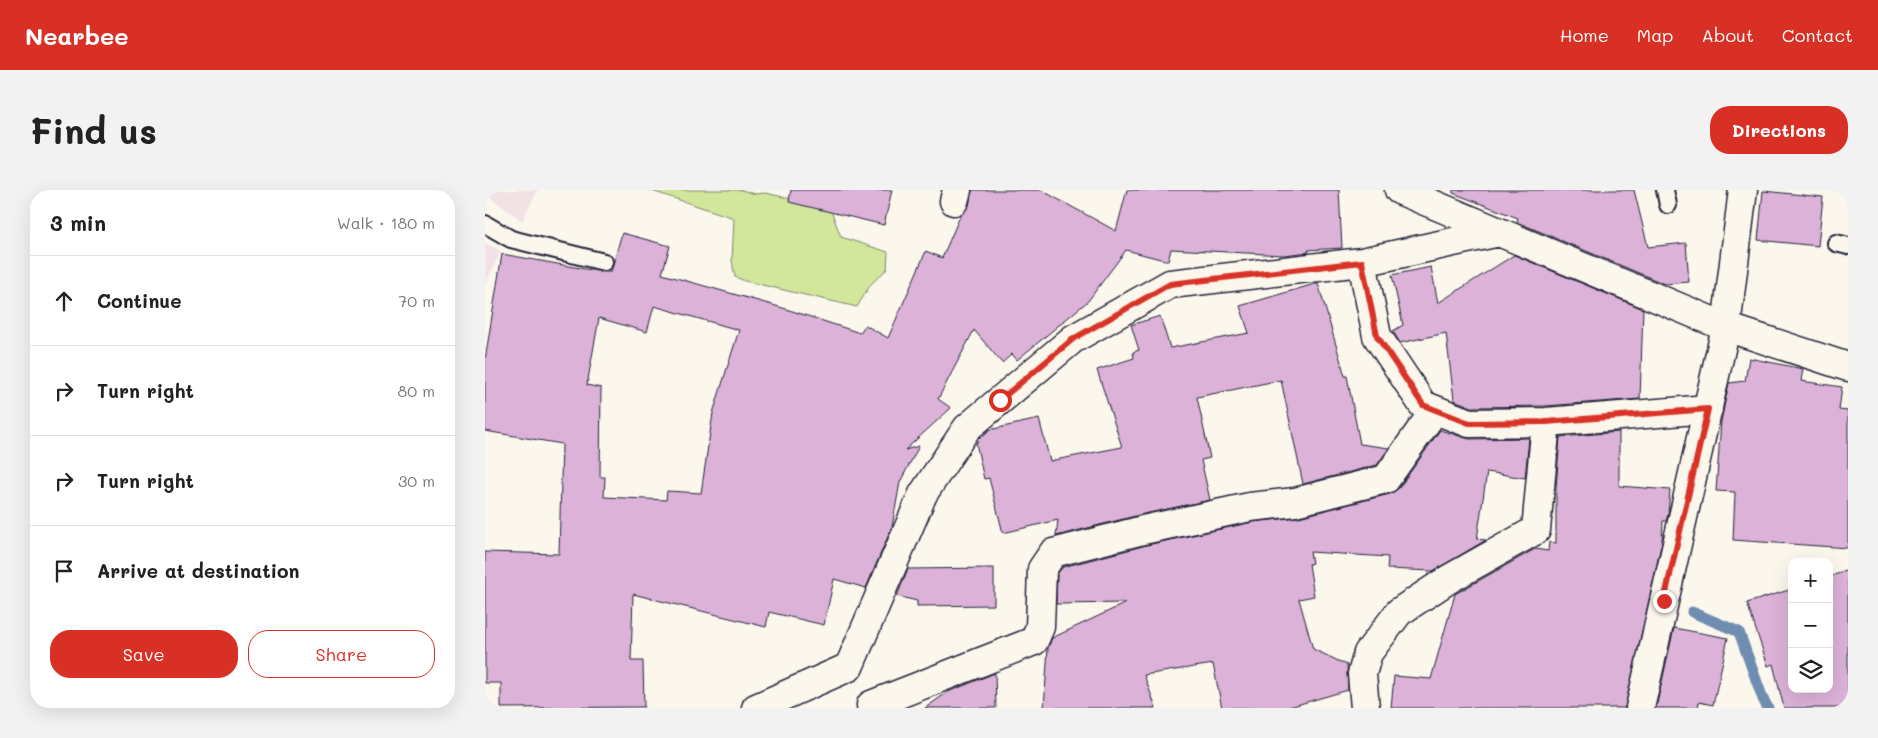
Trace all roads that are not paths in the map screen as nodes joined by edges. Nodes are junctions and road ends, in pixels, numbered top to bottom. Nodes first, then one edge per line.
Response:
1 (1399, 190) edge
2 (1743, 190) edge
3 (485, 224) edge
4 (1499, 232) junction
5 (604, 262) dead end
6 (1362, 262) junction
7 (1726, 327) junction
8 (1848, 367) edge
9 (1708, 409) junction
10 (1435, 410) junction
11 (1546, 422) junction
12 (849, 667) junction
13 (872, 707) edge
14 (756, 708) edge
15 (1365, 708) edge
16 (1640, 708) edge

1 - 4 street
2 - 7 street
3 - 5 lane
4 - 6 street
4 - 7 street
6 - 10 street
6 - 12 street
7 - 8 street
7 - 9 street
9 - 11 street
9 - 16 street
10 - 11 street
10 - 13 street
11 - 15 street
12 - 13 street
12 - 14 street

